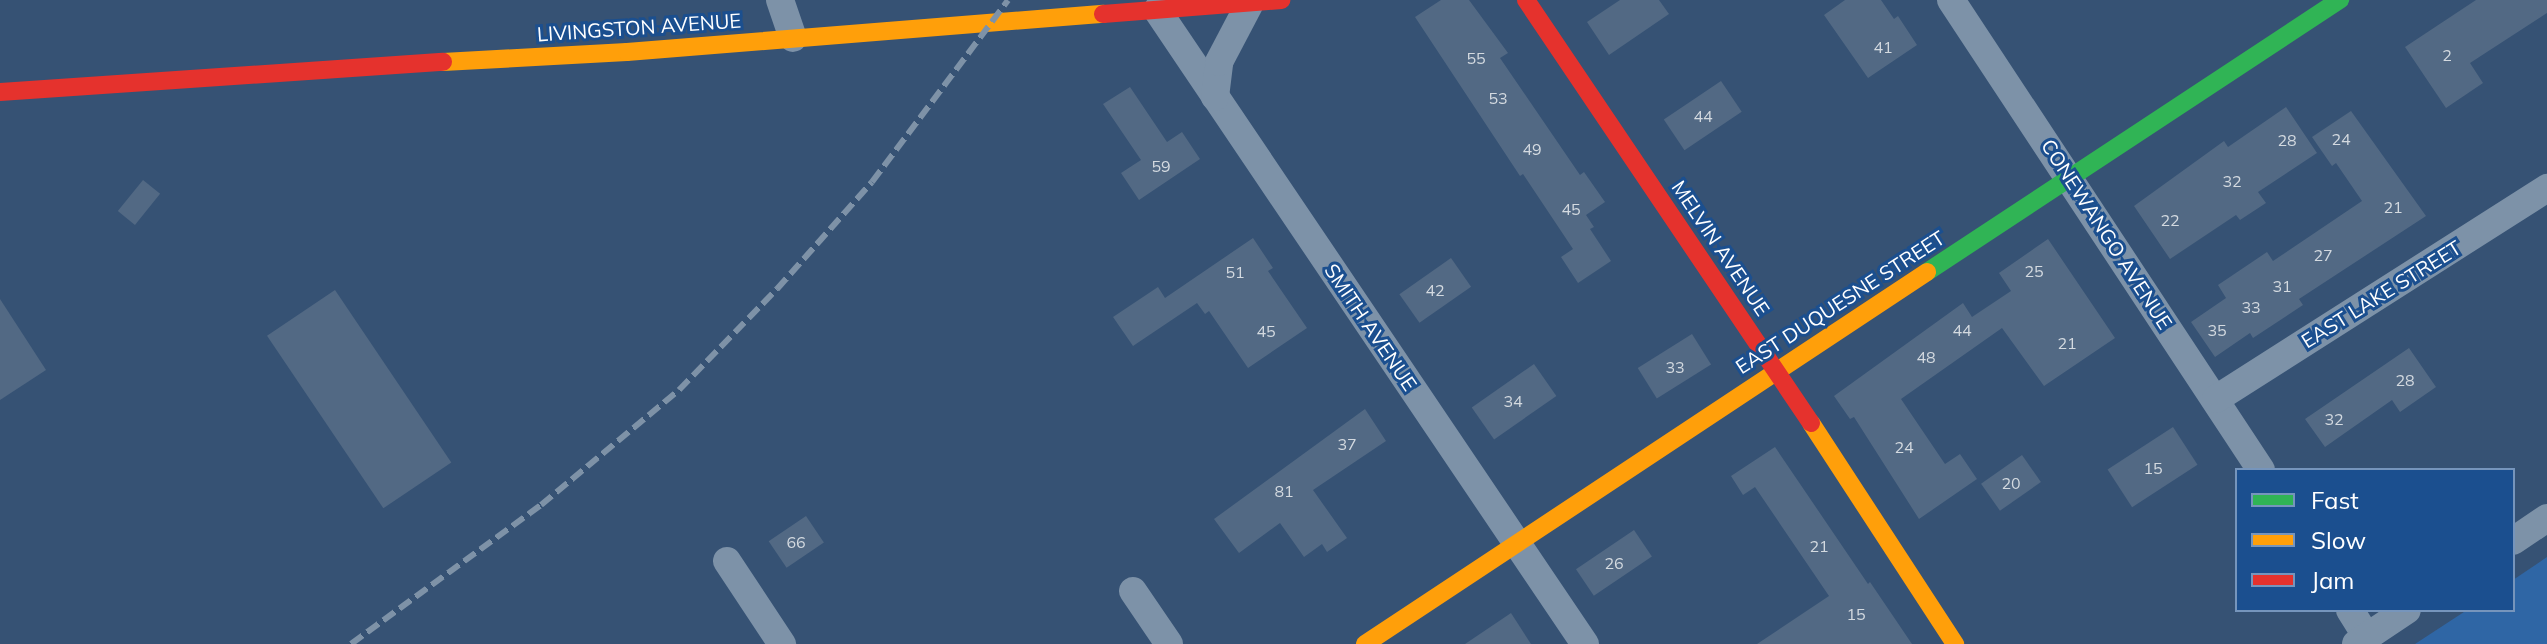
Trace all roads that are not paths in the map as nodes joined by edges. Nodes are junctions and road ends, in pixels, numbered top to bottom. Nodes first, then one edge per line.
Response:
1 (780, 0) edge
2 (1281, 0) edge
3 (1526, 0) edge
4 (1951, 0) edge
5 (2340, 0) edge
6 (1250, 3) junction
7 (1157, 10) junction
8 (793, 38) junction
9 (0, 92) edge
10 (1215, 97) junction
11 (2072, 179) junction
12 (2547, 188) edge
13 (1776, 369) junction
14 (2216, 399) junction
15 (2260, 468) edge
16 (1517, 542) junction
17 (727, 561) dead end
18 (1133, 591) dead end
19 (2351, 612) edge
20 (2404, 612) edge
21 (2361, 640) edge
22 (782, 644) edge
23 (1169, 644) edge
24 (1365, 644) edge
25 (1585, 644) edge
26 (1955, 644) edge

1 - 8 street
2 - 6 street, LIVINGSTON AVENUE
3 - 13 street, MELVIN AVENUE
4 - 11 street, CONEWANGO AVENUE
5 - 11 street, EAST DUQUESNE STREET
6 - 7 street, LIVINGSTON AVENUE
6 - 10 street
7 - 8 street, LIVINGSTON AVENUE
7 - 10 street, SMITH AVENUE
8 - 9 street, LIVINGSTON AVENUE
10 - 16 street, SMITH AVENUE
11 - 13 street, EAST DUQUESNE STREET
11 - 14 street, CONEWANGO AVENUE
12 - 14 street, EAST LAKE STREET
13 - 16 street, EAST DUQUESNE STREET
13 - 26 street, MELVIN AVENUE
14 - 15 street, CONEWANGO AVENUE
16 - 24 street, EAST DUQUESNE STREET
16 - 25 street, SMITH AVENUE
17 - 22 street
18 - 23 street
19 - 21 street
20 - 21 street

